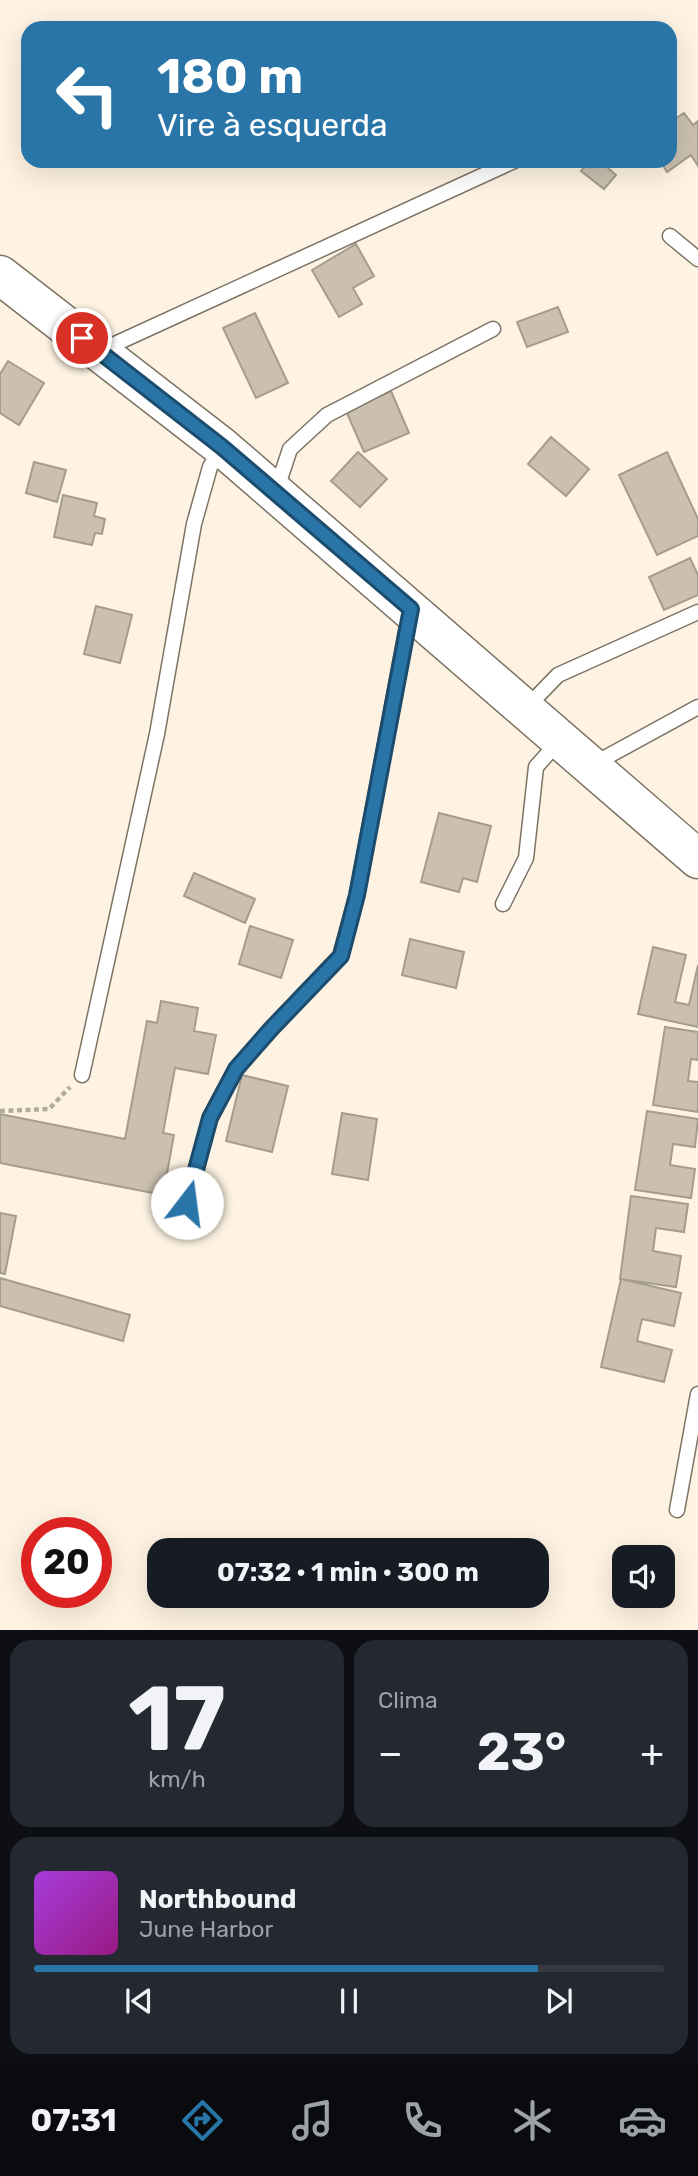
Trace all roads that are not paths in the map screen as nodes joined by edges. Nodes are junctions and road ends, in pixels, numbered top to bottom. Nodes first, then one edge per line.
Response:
1 (499, 168) edge
2 (670, 236) dead end
3 (698, 259) edge
4 (0, 275) edge
5 (493, 329) dead end
6 (99, 352) junction
7 (222, 447) junction
8 (275, 492) junction
9 (411, 609) junction
10 (698, 612) edge
11 (698, 707) edge
12 (525, 709) junction
13 (561, 740) junction
14 (591, 766) junction
15 (698, 859) edge
16 (503, 904) dead end
17 (82, 1075) road end
18 (187, 1203) dead end
19 (698, 1394) edge
20 (677, 1510) dead end

1 - 6 lane
2 - 3 lane
4 - 6 main road
5 - 8 lane
6 - 7 main road
7 - 8 main road
7 - 17 lane
8 - 9 main road
9 - 12 main road
9 - 18 lane
10 - 12 lane
11 - 14 lane
12 - 13 main road
13 - 14 main road
13 - 16 lane
14 - 15 main road
19 - 20 lane

